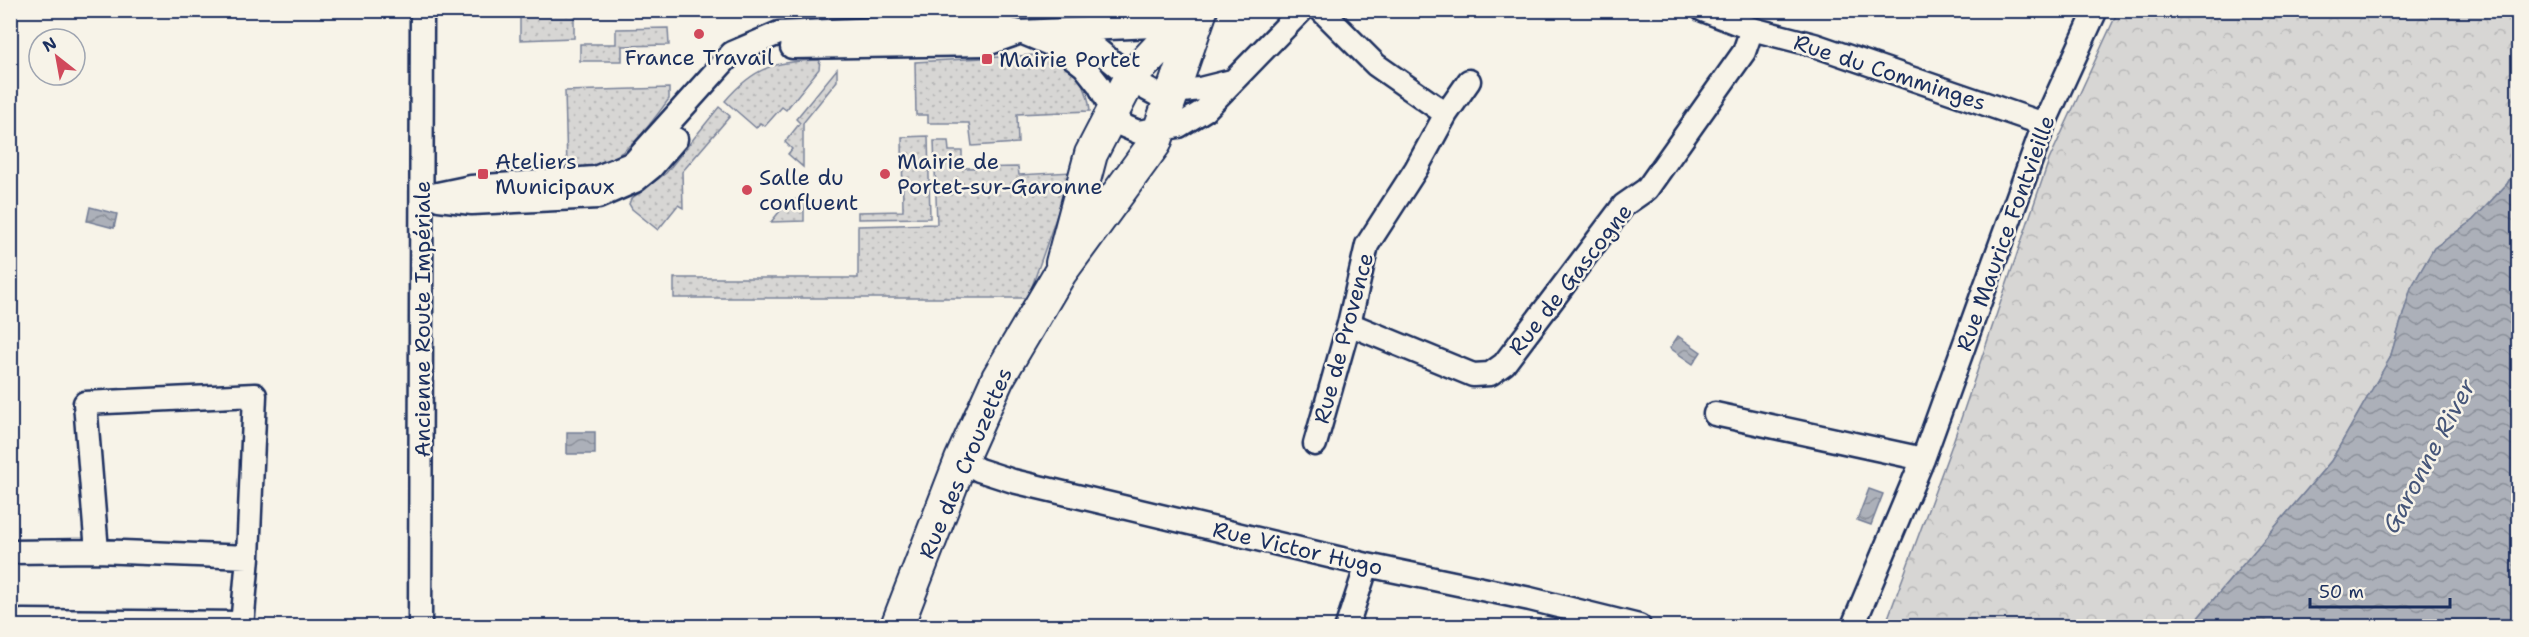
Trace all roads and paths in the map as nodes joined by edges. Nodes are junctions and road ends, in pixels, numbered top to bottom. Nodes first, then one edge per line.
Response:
1 (422, 10) edge
2 (1302, 10) edge
3 (1321, 10) edge
4 (2096, 10) edge
5 (1201, 11) edge
6 (1710, 12) edge
7 (846, 29) edge
8 (1064, 29) junction
9 (1752, 29) junction
10 (1021, 32) junction
11 (1131, 77) junction
12 (1233, 81) junction
13 (1469, 81) dead end
14 (1172, 93) junction
15 (1114, 114) junction
16 (1446, 114) junction
17 (2044, 124) junction
18 (1159, 130) junction
19 (423, 198) junction
20 (1060, 273) junction
21 (1349, 324) junction
22 (1715, 414) dead end
23 (1315, 444) dead end
24 (1923, 459) junction
25 (961, 460) junction
26 (97, 551) junction
27 (10, 552) edge
28 (248, 557) junction
29 (1367, 566) junction
30 (22, 621) dead end
31 (242, 625) edge
32 (420, 627) edge
33 (897, 627) edge
34 (1347, 627) edge
35 (1639, 627) edge
36 (1853, 627) edge

1 - 19 street, Ancienne Route Impériale
2 - 12 street
3 - 16 street
4 - 17 street, Rue Maurice Fontvieille
5 - 8 street
5 - 11 street, Rue des Crouzettes
5 - 14 street, Rue des Crouzettes
6 - 9 street, Rue du Comminges
7 - 10 street
7 - 19 street
8 - 10 street
8 - 11 street
9 - 17 street, Rue du Comminges
9 - 21 street, Rue de Gascogne
10 - 15 street
11 - 14 street
11 - 15 street, Rue des Crouzettes
12 - 14 street
12 - 18 street
13 - 16 street, Rue de Provence
14 - 18 street, Rue des Crouzettes
15 - 18 street
15 - 20 street, Rue des Crouzettes
16 - 21 street, Rue de Provence
17 - 24 street, Rue Maurice Fontvieille
18 - 20 street, Rue des Crouzettes
19 - 32 street, Ancienne Route Impériale
20 - 25 street, Rue des Crouzettes
21 - 23 street, Rue de Provence
22 - 24 street
24 - 36 street, Rue Maurice Fontvieille
25 - 29 street, Rue Victor Hugo
25 - 33 street, Rue des Crouzettes
26 - 27 street
26 - 28 street
26 - 28 street
28 - 31 street
29 - 34 street
29 - 35 street, Rue Victor Hugo
30 - 31 street

